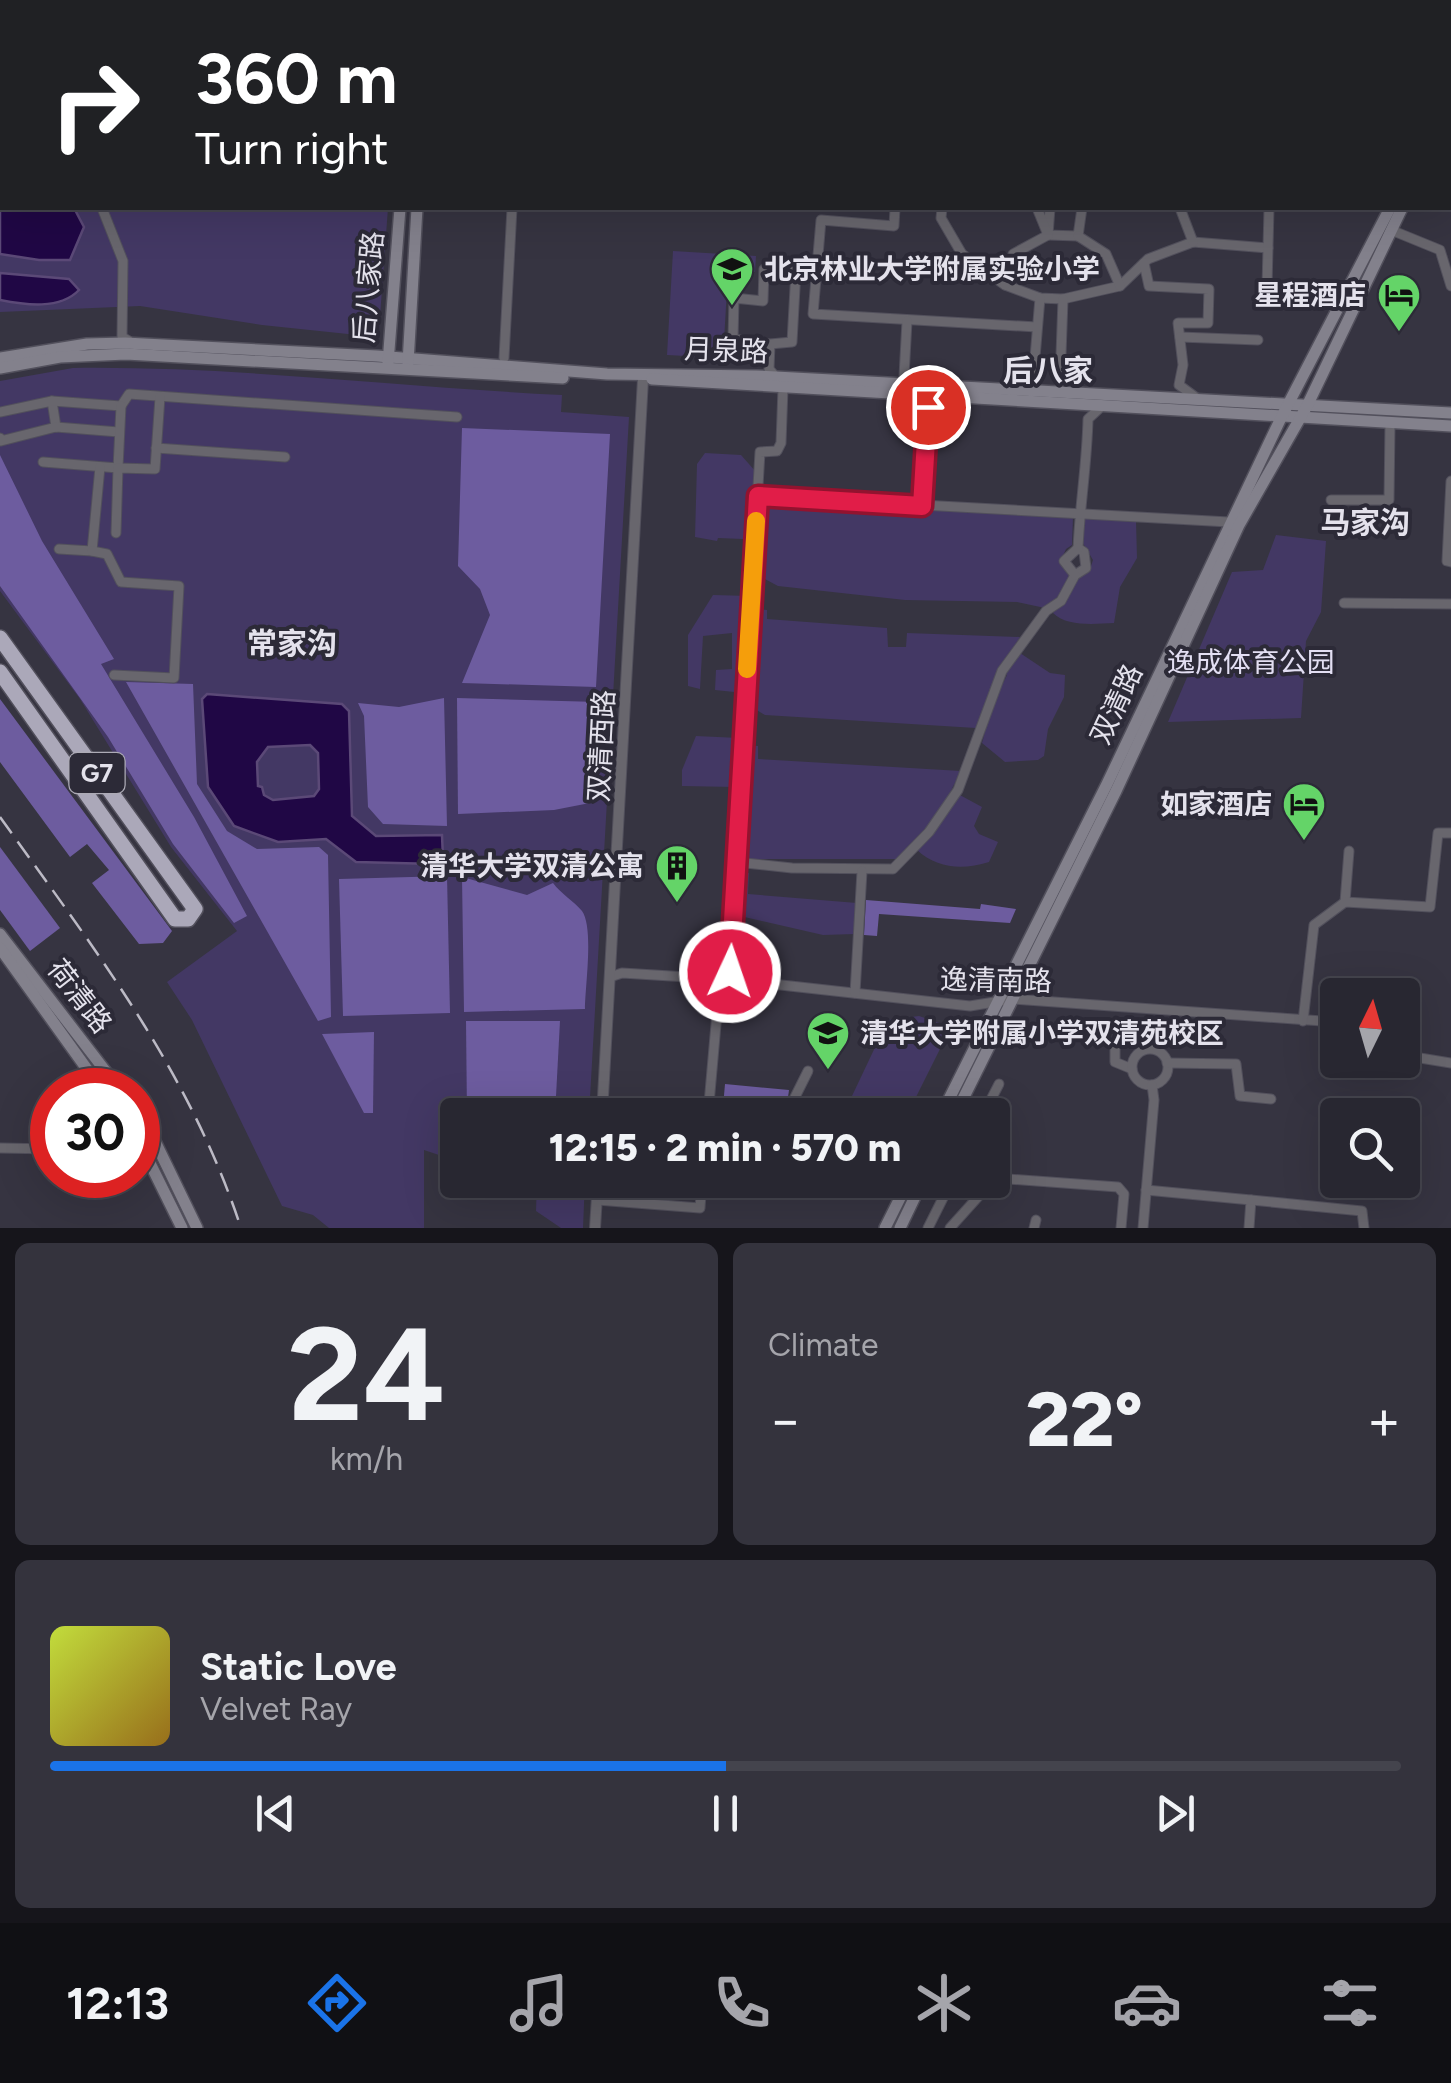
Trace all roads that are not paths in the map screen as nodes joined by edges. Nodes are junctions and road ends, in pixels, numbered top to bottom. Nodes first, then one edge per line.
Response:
1 (103, 210) edge
2 (400, 210) edge
3 (418, 210) edge
4 (512, 210) edge
5 (895, 210) edge
6 (942, 210) edge
7 (1038, 210) edge
8 (1050, 210) edge
9 (1082, 210) edge
10 (1181, 210) edge
11 (1269, 210) edge
12 (1389, 210) edge
13 (1401, 210) edge
14 (1390, 230) junction
15 (1048, 234) junction
16 (1078, 236) junction
17 (1193, 242) junction
18 (1268, 248) junction
19 (1144, 263) junction
20 (1004, 285) junction
21 (1120, 286) junction
22 (1267, 286) dead end
23 (1451, 286) edge
24 (1040, 298) junction
25 (1063, 299) junction
26 (908, 321) junction
27 (1038, 327) junction
28 (1180, 337) junction
29 (1258, 340) dead end
30 (136, 344) junction
31 (770, 344) junction
32 (1035, 357) junction
33 (0, 358) edge
34 (504, 358) dead end
35 (1061, 358) junction
36 (388, 364) junction
37 (407, 366) junction
38 (0, 368) edge
39 (904, 376) dead end
40 (642, 379) junction
41 (1034, 381) dead end
42 (780, 382) junction
43 (1060, 383) dead end
44 (928, 396) junction
45 (160, 397) junction
46 (52, 401) junction
47 (1200, 401) junction
48 (1288, 404) junction
49 (121, 406) junction
50 (1102, 406) junction
51 (1306, 406) junction
52 (0, 412) edge
53 (1451, 413) edge
54 (457, 417) dead end
55 (1280, 418) junction
56 (1299, 418) junction
57 (1390, 424) junction
58 (1451, 426) edge
59 (56, 427) junction
60 (119, 432) junction
61 (0, 438) edge
62 (156, 448) junction
63 (285, 457) dead end
64 (43, 462) dead end
65 (100, 467) junction
66 (118, 468) junction
67 (1451, 480) edge
68 (758, 496) junction
69 (1332, 500) dead end
70 (922, 506) junction
71 (1080, 515) junction
72 (1229, 522) junction
73 (116, 533) dead end
74 (1078, 548) junction
75 (59, 549) dead end
76 (92, 551) junction
77 (1451, 562) edge
78 (1075, 575) junction
79 (1344, 603) dead end
80 (1451, 604) edge
81 (0, 638) edge
82 (0, 672) edge
83 (114, 675) dead end
84 (1451, 833) edge
85 (1349, 850) dead end
86 (736, 862) junction
87 (862, 871) junction
88 (1345, 902) junction
89 (0, 934) edge
90 (0, 948) edge
91 (610, 977) junction
92 (720, 979) junction
93 (736, 980) junction
94 (855, 993) junction
95 (1013, 999) junction
96 (997, 1001) junction
97 (1320, 1021) edge
98 (1303, 1022) junction
99 (1115, 1049) dead end
100 (1420, 1058) edge
101 (1167, 1063) junction
102 (1451, 1063) edge
103 (86, 1068) edge
104 (103, 1068) edge
105 (1132, 1068) junction
106 (808, 1071) dead end
107 (999, 1084) dead end
108 (1152, 1085) junction
109 (603, 1098) edge
110 (709, 1098) edge
111 (795, 1098) edge
112 (948, 1098) edge
113 (964, 1098) edge
114 (992, 1098) edge
115 (1271, 1099) dead end
116 (0, 1148) edge
117 (30, 1149) edge
118 (160, 1150) edge
119 (160, 1184) edge
120 (1146, 1190) junction
121 (701, 1198) edge
122 (899, 1198) edge
123 (914, 1198) edge
124 (943, 1198) edge
125 (597, 1200) joint
126 (1251, 1200) junction
127 (182, 1228) edge
128 (197, 1228) edge
129 (595, 1228) edge
130 (885, 1228) edge
131 (900, 1228) edge
132 (928, 1228) edge
133 (950, 1228) edge
134 (1121, 1228) edge
135 (1142, 1228) edge
136 (1249, 1228) edge
137 (1364, 1228) edge

1 - 30 street
2 - 36 main road, 后八家路
3 - 37 main road, 后八家路
4 - 34 street
5 - 26 street
6 - 20 street
7 - 15 street
8 - 15 street
9 - 16 street
10 - 17 street
11 - 18 street
12 - 48 main road, 双清路
13 - 14 main road, 双清路
14 - 23 street
14 - 51 main road, 双清路
15 - 16 street
15 - 20 street
16 - 21 street
17 - 18 street
17 - 19 street
18 - 22 street
19 - 21 street
19 - 28 street
20 - 24 street
21 - 25 street
24 - 25 street
24 - 27 street
25 - 35 street
26 - 27 street
26 - 39 street
27 - 32 street
28 - 29 street
28 - 47 street
30 - 33 main road, 月泉路
30 - 36 main road, 月泉路
31 - 31 street
31 - 42 street
32 - 35 street
32 - 41 street
35 - 43 street
36 - 37 main road, 月泉路
36 - 38 main road, 月泉路
37 - 40 main road, 月泉路
37 - 42 main road, 月泉路
40 - 42 main road, 月泉路
40 - 91 street, 双清西路
42 - 44 main road, 月泉路
42 - 47 main road, 月泉路
42 - 68 street
44 - 50 main road, 月泉路
44 - 70 street
45 - 49 street
45 - 54 street
45 - 62 street
46 - 49 street
46 - 52 street
46 - 59 street
47 - 48 main road, 月泉路
48 - 51 main road, 月泉路
48 - 55 main road, 双清路
49 - 60 street
50 - 55 main road, 月泉路
50 - 71 street
51 - 53 main road, 月泉路
51 - 56 main road, 双清路
55 - 56 main road, 月泉路
55 - 72 main road, 双清路
56 - 57 main road, 月泉路
56 - 95 main road, 双清路
57 - 58 main road, 月泉路
57 - 69 street
59 - 60 street
59 - 61 street
60 - 66 street
62 - 63 street
62 - 66 street
64 - 65 street
65 - 66 street
65 - 76 street
66 - 73 street
67 - 77 street
68 - 70 street
68 - 86 street
70 - 71 street
71 - 72 street
71 - 74 street
72 - 96 main road, 双清路
74 - 78 street
74 - 78 street
75 - 76 street
76 - 83 street
78 - 87 street
79 - 80 street
81 - 82 highway, G7
84 - 88 street
85 - 88 street
86 - 87 street
86 - 93 street
87 - 94 street
88 - 98 street
89 - 104 main road, 荷清路
90 - 103 main road, 荷清路
91 - 92 street, 逸清南路
91 - 109 street, 双清西路
92 - 93 street, 逸清南路
92 - 110 street
93 - 94 street, 逸清南路
94 - 96 street, 逸清南路
95 - 96 street, 逸清南路
95 - 98 street, 逸清南路
95 - 113 main road, 双清路
96 - 112 main road, 双清路
97 - 98 street, 逸清南路
99 - 105 street
100 - 102 street
101 - 105 street
101 - 108 street
101 - 115 street
105 - 108 street
106 - 111 street
107 - 114 street
108 - 120 street
116 - 117 street
118 - 128 main road
119 - 127 main road
120 - 126 street
120 - 135 street
121 - 125 street
122 - 130 main road
123 - 131 main road
124 - 132 street
125 - 129 street
126 - 136 street
126 - 137 street
133 - 134 street

